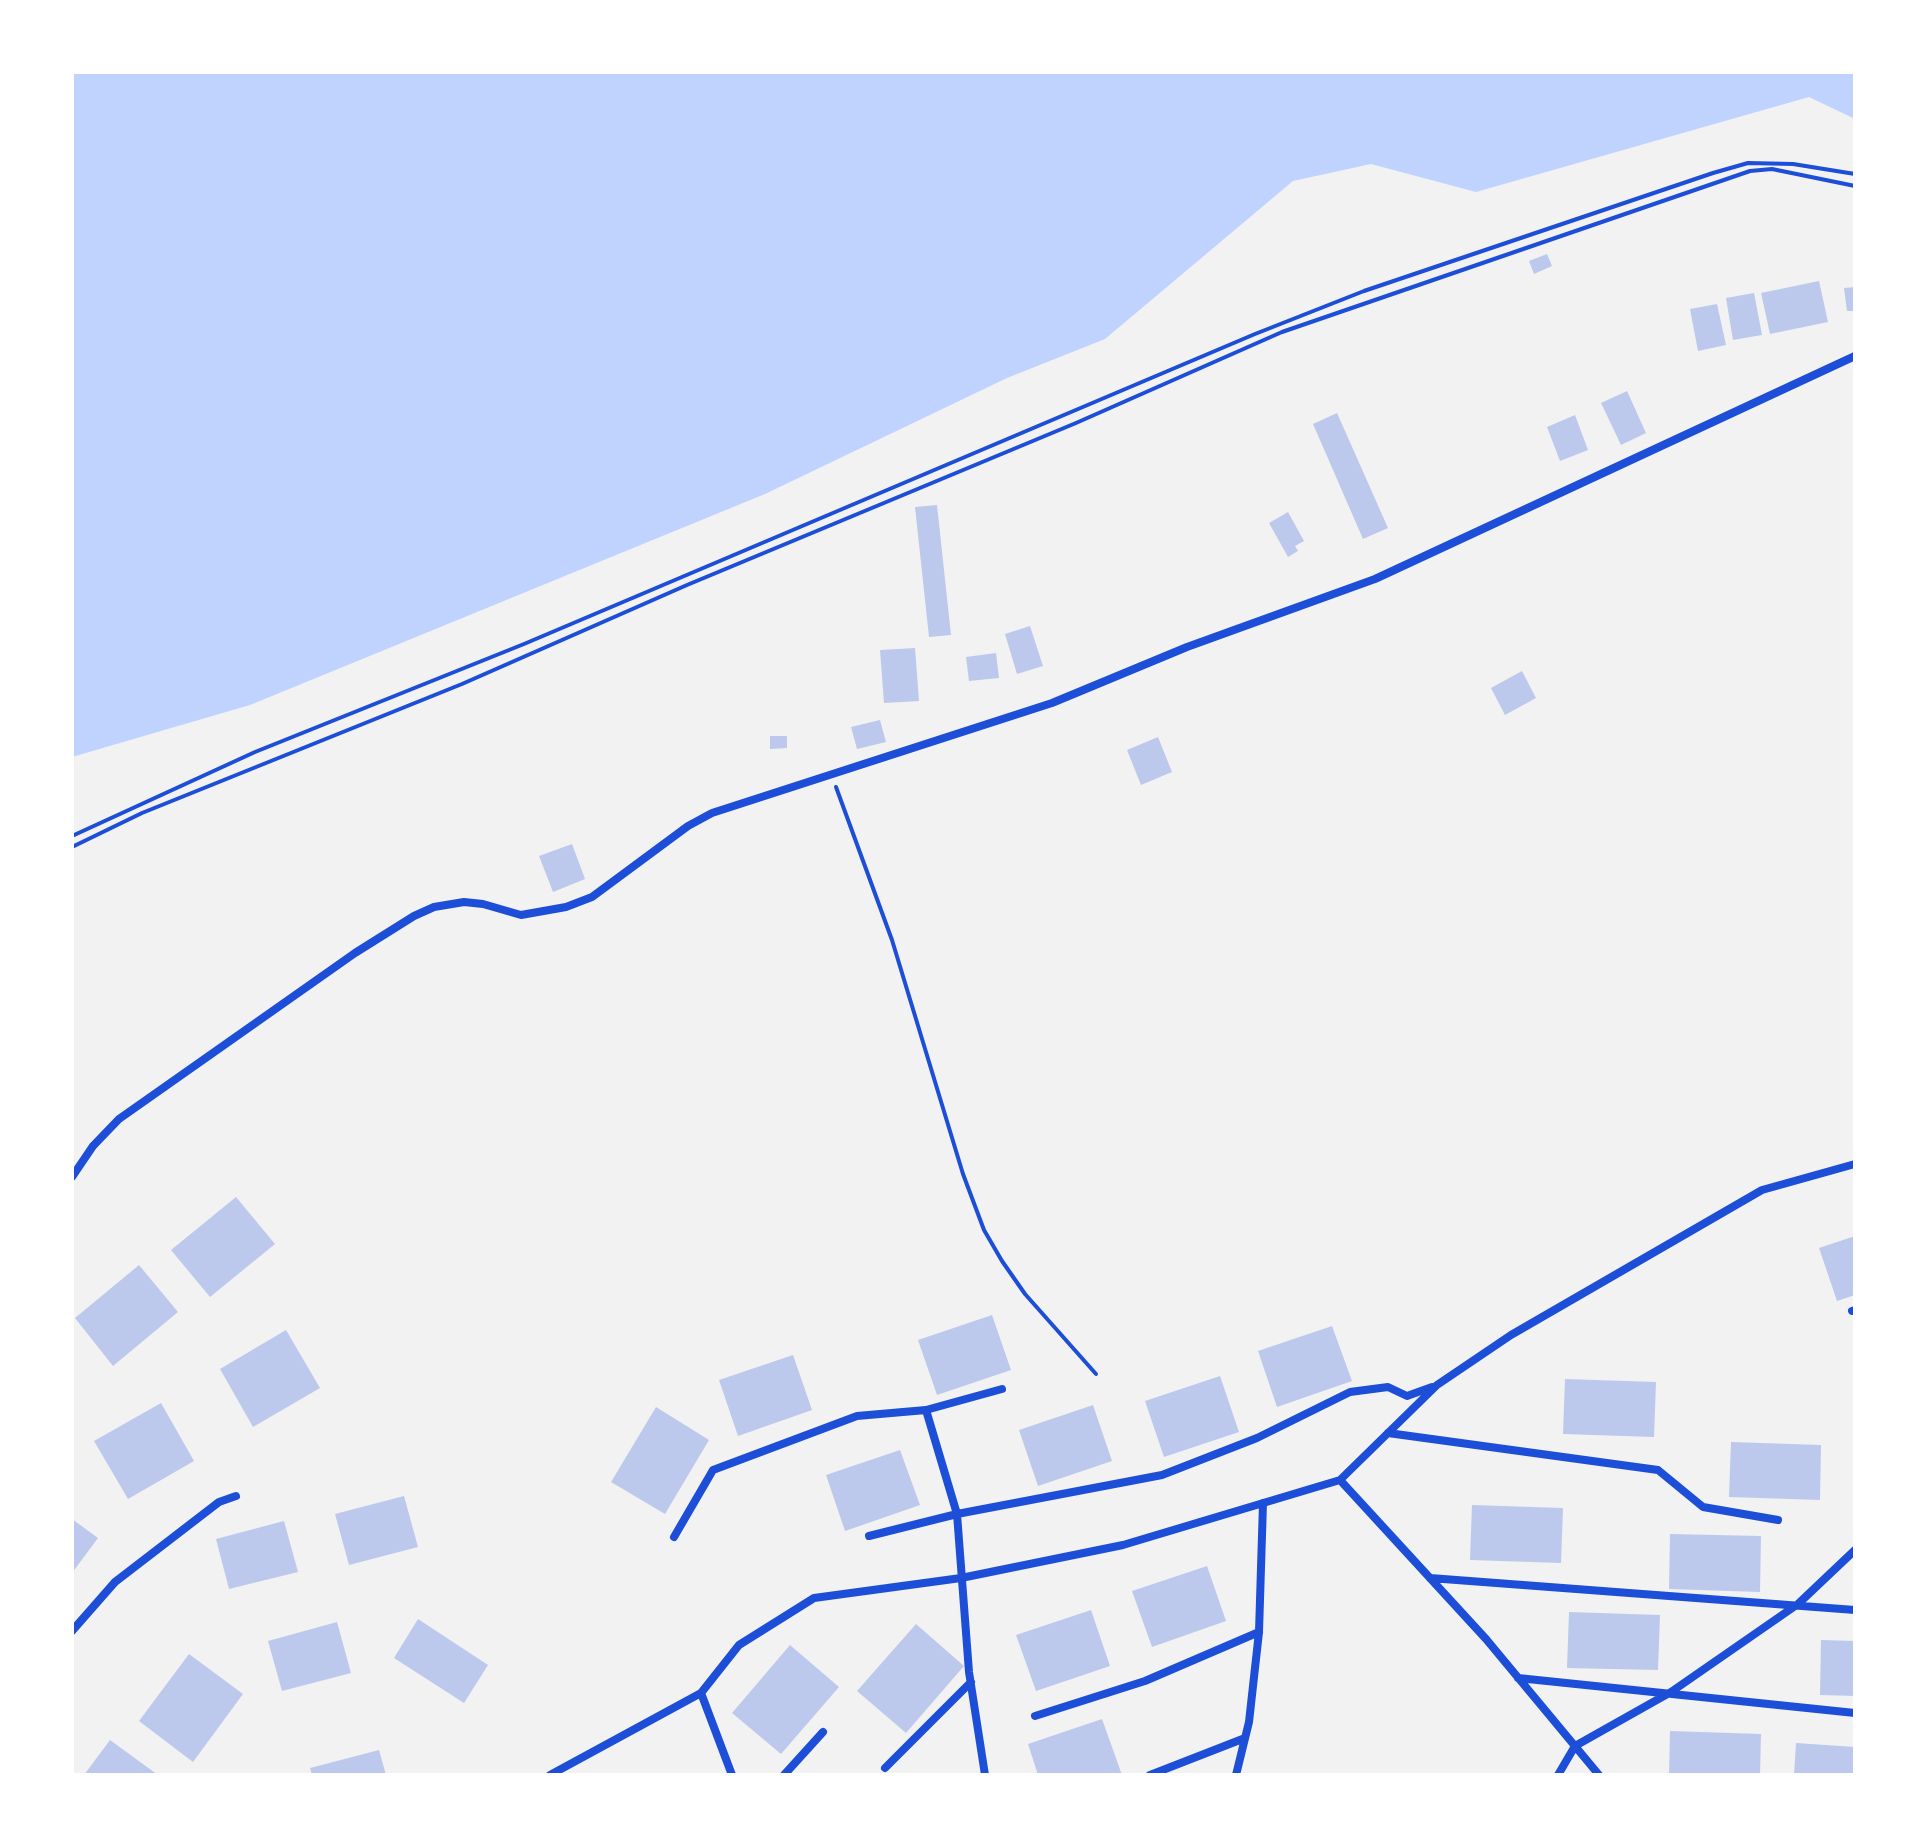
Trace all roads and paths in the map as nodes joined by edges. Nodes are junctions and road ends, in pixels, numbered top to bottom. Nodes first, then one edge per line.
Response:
1 (1855, 174) edge
2 (1855, 186) edge
3 (1855, 356) edge
4 (832, 776) junction
5 (72, 836) edge
6 (72, 847) edge
7 (1855, 1164) edge
8 (72, 1177) edge
9 (1096, 1374) dead end
10 (1437, 1385) junction
11 (1002, 1389) dead end
12 (926, 1410) junction
13 (1388, 1433) junction
14 (1340, 1480) junction
15 (236, 1496) dead end
16 (1263, 1503) junction
17 (957, 1514) junction
18 (1778, 1520) dead end
19 (869, 1536) dead end
20 (674, 1537) dead end
21 (1855, 1550) edge
22 (961, 1578) junction
23 (1430, 1578) junction
24 (1798, 1604) junction
25 (1855, 1610) edge
26 (72, 1631) edge
27 (1259, 1632) junction
28 (1518, 1678) junction
29 (971, 1682) junction
30 (1671, 1692) junction
31 (701, 1693) junction
32 (1855, 1713) edge
33 (1035, 1716) dead end
34 (823, 1732) dead end
35 (1245, 1738) junction
36 (1575, 1746) junction
37 (885, 1768) dead end
38 (550, 1775) edge
39 (732, 1775) edge
40 (784, 1775) edge
41 (985, 1775) edge
42 (1150, 1775) edge
43 (1236, 1775) edge
44 (1558, 1775) edge
45 (1599, 1775) edge

1 - 5 path
2 - 6 path
3 - 4 street
4 - 8 street
4 - 9 path
7 - 10 street
10 - 13 street
10 - 17 street
11 - 12 street
12 - 17 street
12 - 20 street
13 - 14 street
13 - 18 street
14 - 16 street
14 - 23 street
15 - 26 street
16 - 22 street
16 - 27 street
17 - 19 street
17 - 22 street
21 - 24 street
22 - 29 street
22 - 31 street
23 - 24 street
23 - 28 street
24 - 25 street
24 - 30 street
27 - 33 street
27 - 35 street
28 - 30 street
28 - 36 street
29 - 37 street
29 - 41 street
30 - 32 street
30 - 36 street
31 - 38 street
31 - 39 street
34 - 40 street
35 - 42 street
35 - 43 street
36 - 44 street
36 - 45 street

